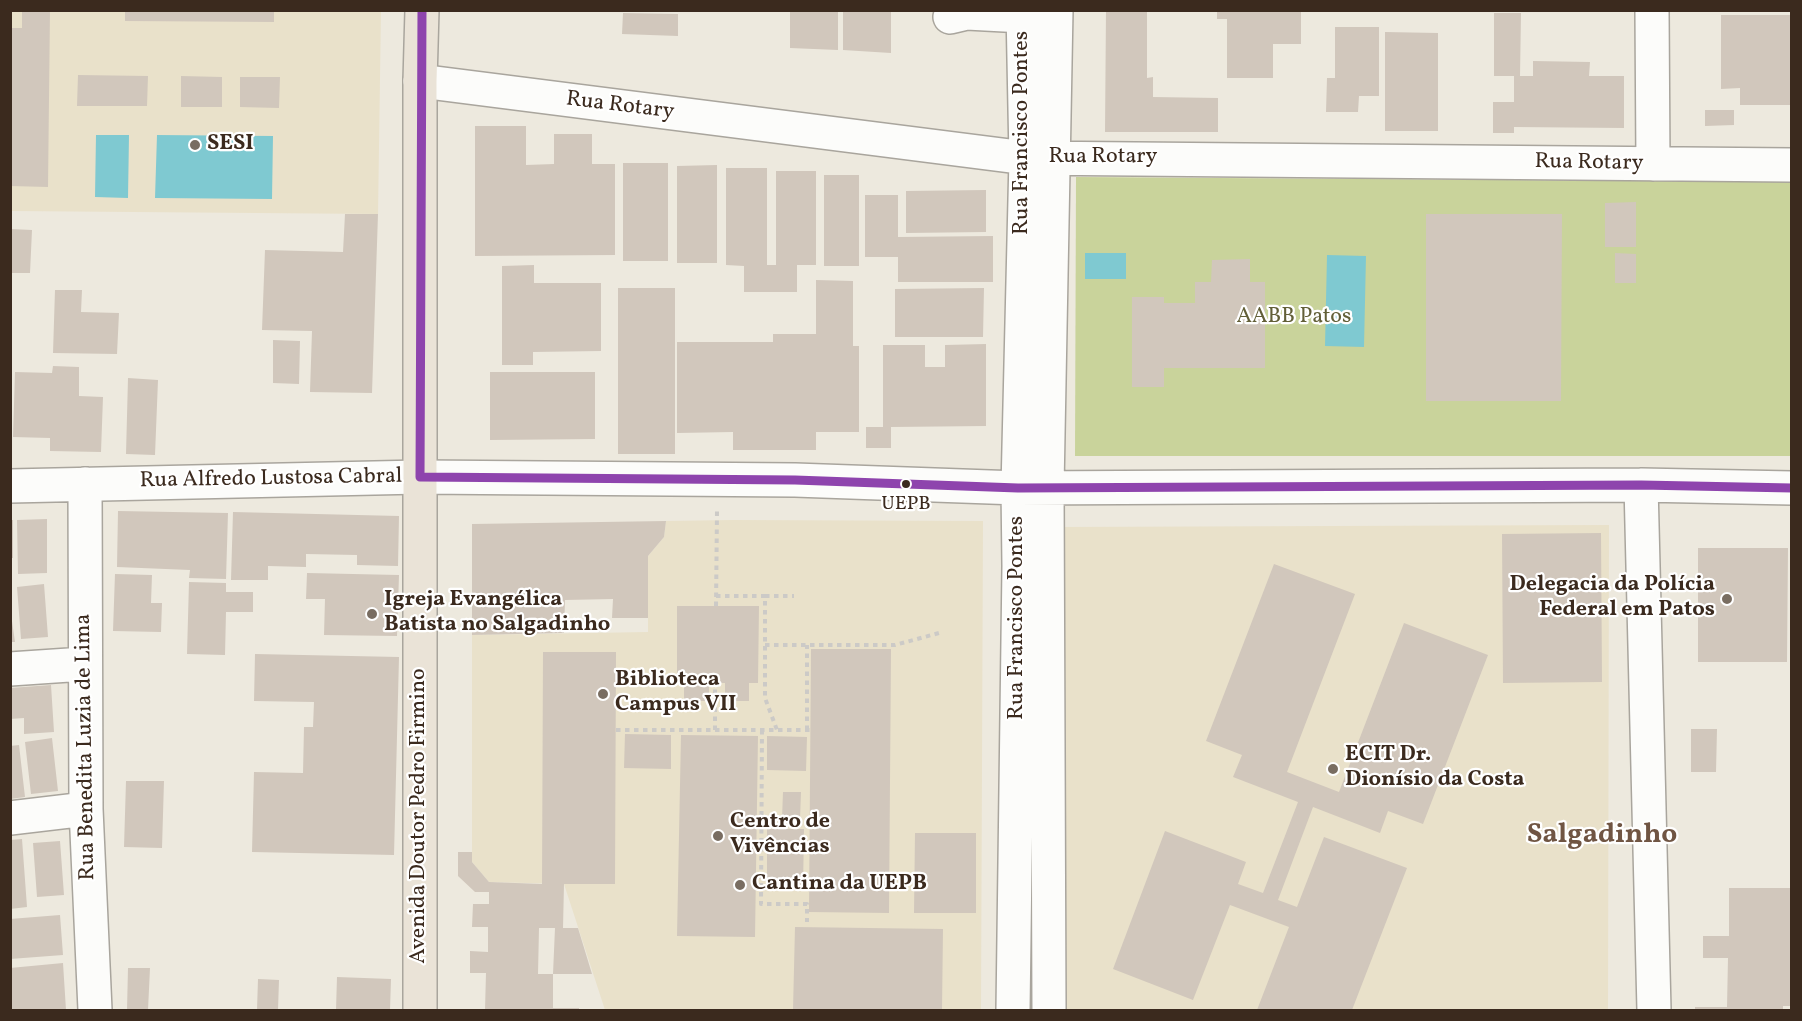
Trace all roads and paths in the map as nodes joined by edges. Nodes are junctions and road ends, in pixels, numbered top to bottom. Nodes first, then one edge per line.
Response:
1 (422, 10) edge
2 (1056, 10) edge
3 (1652, 10) edge
4 (1023, 13) edge
5 (950, 17) dead end
6 (420, 81) junction
7 (1039, 158) junction
8 (1653, 164) junction
9 (1791, 165) edge
10 (420, 477) junction
11 (717, 479) junction
12 (85, 484) junction
13 (1641, 485) junction
14 (10, 486) edge
15 (1033, 487) junction
16 (1791, 488) edge
17 (716, 596) junction
18 (765, 596) junction
19 (794, 596) dead end
20 (716, 606) dead end
21 (939, 633) dead end
22 (765, 645) junction
23 (807, 645) junction
24 (84, 664) junction
25 (10, 669) edge
26 (715, 683) dead end
27 (616, 730) dead end
28 (715, 730) junction
29 (762, 730) junction
30 (777, 730) junction
31 (86, 809) junction
32 (10, 818) edge
33 (807, 922) dead end
34 (95, 1011) edge
35 (420, 1011) edge
36 (1013, 1011) edge
37 (1049, 1011) edge
38 (1654, 1011) edge

1 - 6 main road, Avenida Doutor Pedro Firmino
2 - 7 street, Rua Francisco Pontes
3 - 8 street
4 - 5 street
4 - 7 street, Rua Francisco Pontes
6 - 7 street, Rua Rotary
6 - 10 main road, Avenida Doutor Pedro Firmino
7 - 8 street, Rua Rotary
7 - 15 street, Rua Francisco Pontes
8 - 9 street, Rua Rotary
10 - 11 street, Rua Alfredo Lustosa Cabral
10 - 12 street, Rua Alfredo Lustosa Cabral
10 - 35 main road, Avenida Doutor Pedro Firmino
11 - 15 street, Rua Alfredo Lustosa Cabral
11 - 17 path
12 - 14 street, Rua Alfredo Lustosa Cabral
12 - 24 street, Rua Benedita Luzia de Lima
13 - 15 street, Rua Alfredo Lustosa Cabral
13 - 16 street, Rua Alfredo Lustosa Cabral
13 - 38 street
15 - 36 street, Rua Francisco Pontes
15 - 37 street, Rua Francisco Pontes
17 - 18 path
17 - 20 path
18 - 19 path
18 - 22 path
21 - 23 path
22 - 23 path
22 - 30 path
23 - 30 path
24 - 25 street
24 - 31 street, Rua Benedita Luzia de Lima
26 - 28 path
27 - 28 path
28 - 29 path
29 - 30 path
29 - 33 path
31 - 32 street
31 - 34 street, Rua Benedita Luzia de Lima

